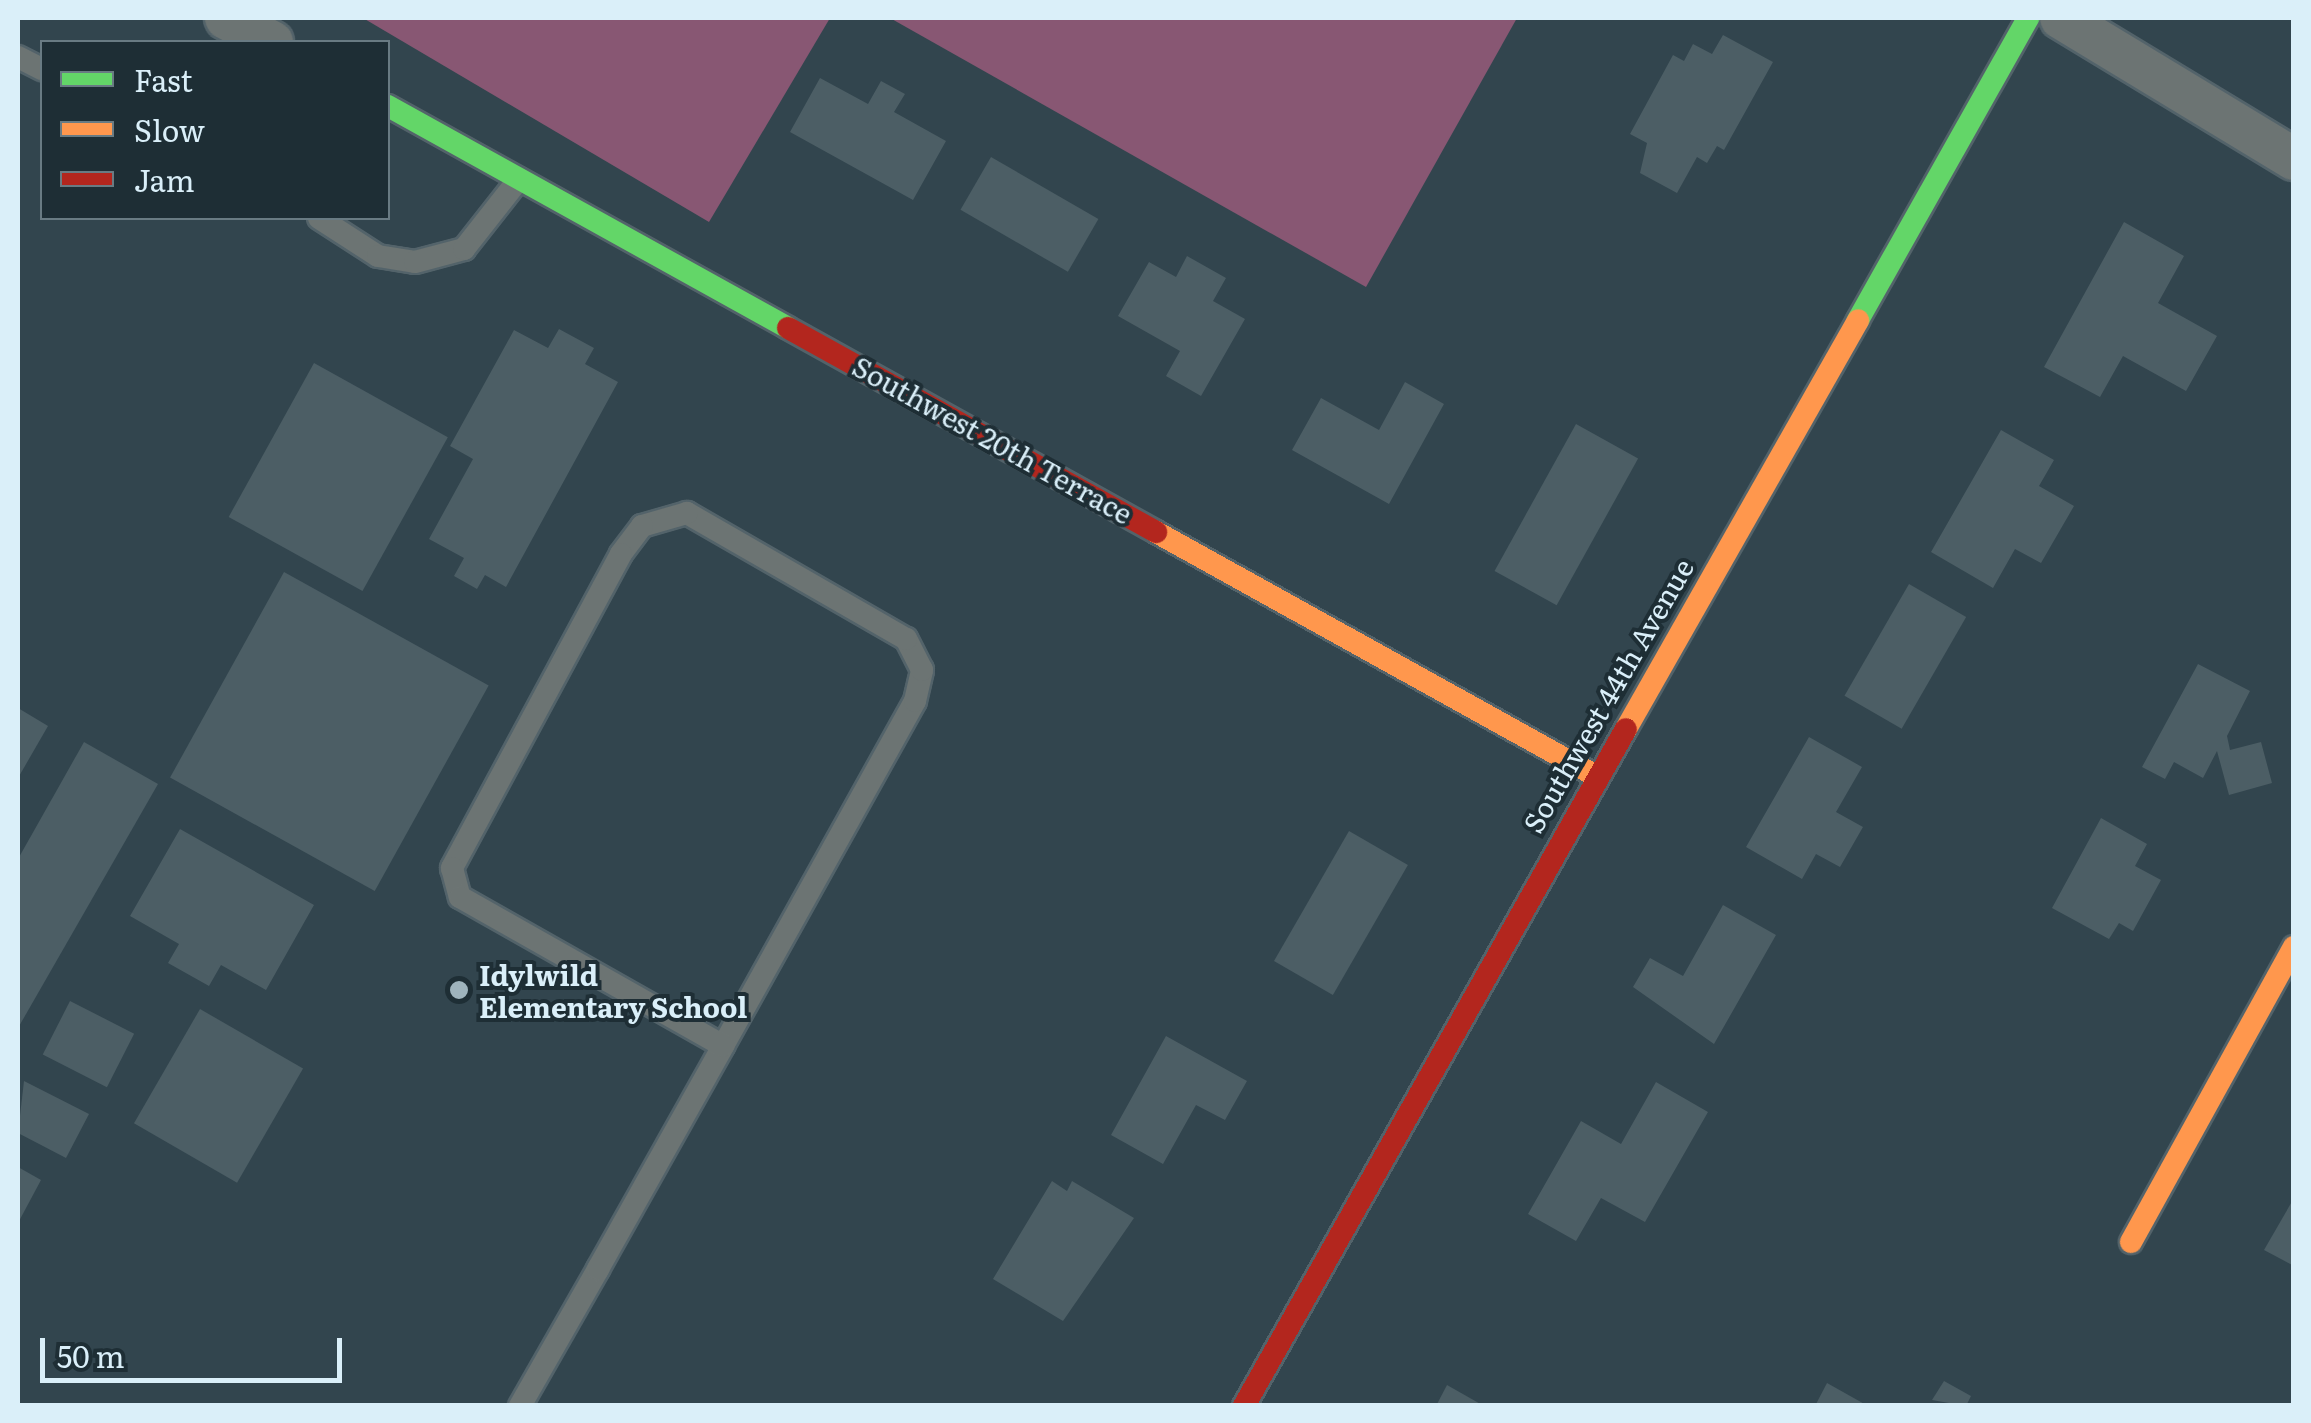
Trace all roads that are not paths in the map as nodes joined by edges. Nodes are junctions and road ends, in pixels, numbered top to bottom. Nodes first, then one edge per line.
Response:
1 (226, 18) edge
2 (2028, 18) edge
3 (2062, 18) edge
4 (268, 40) edge
5 (390, 107) edge
6 (2294, 158) edge
7 (519, 178) junction
8 (322, 220) edge
9 (1596, 776) junction
10 (2294, 948) edge
11 (723, 1046) junction
12 (2131, 1242) dead end
13 (520, 1406) edge
14 (1244, 1406) edge

1 - 4 street
2 - 9 street, Southwest 44th Avenue
3 - 6 street
5 - 7 street, Southwest 20th Terrace
7 - 8 lane
7 - 9 street, Southwest 20th Terrace
9 - 14 street, Southwest 44th Avenue
10 - 12 street
11 - 11 lane
11 - 13 lane

